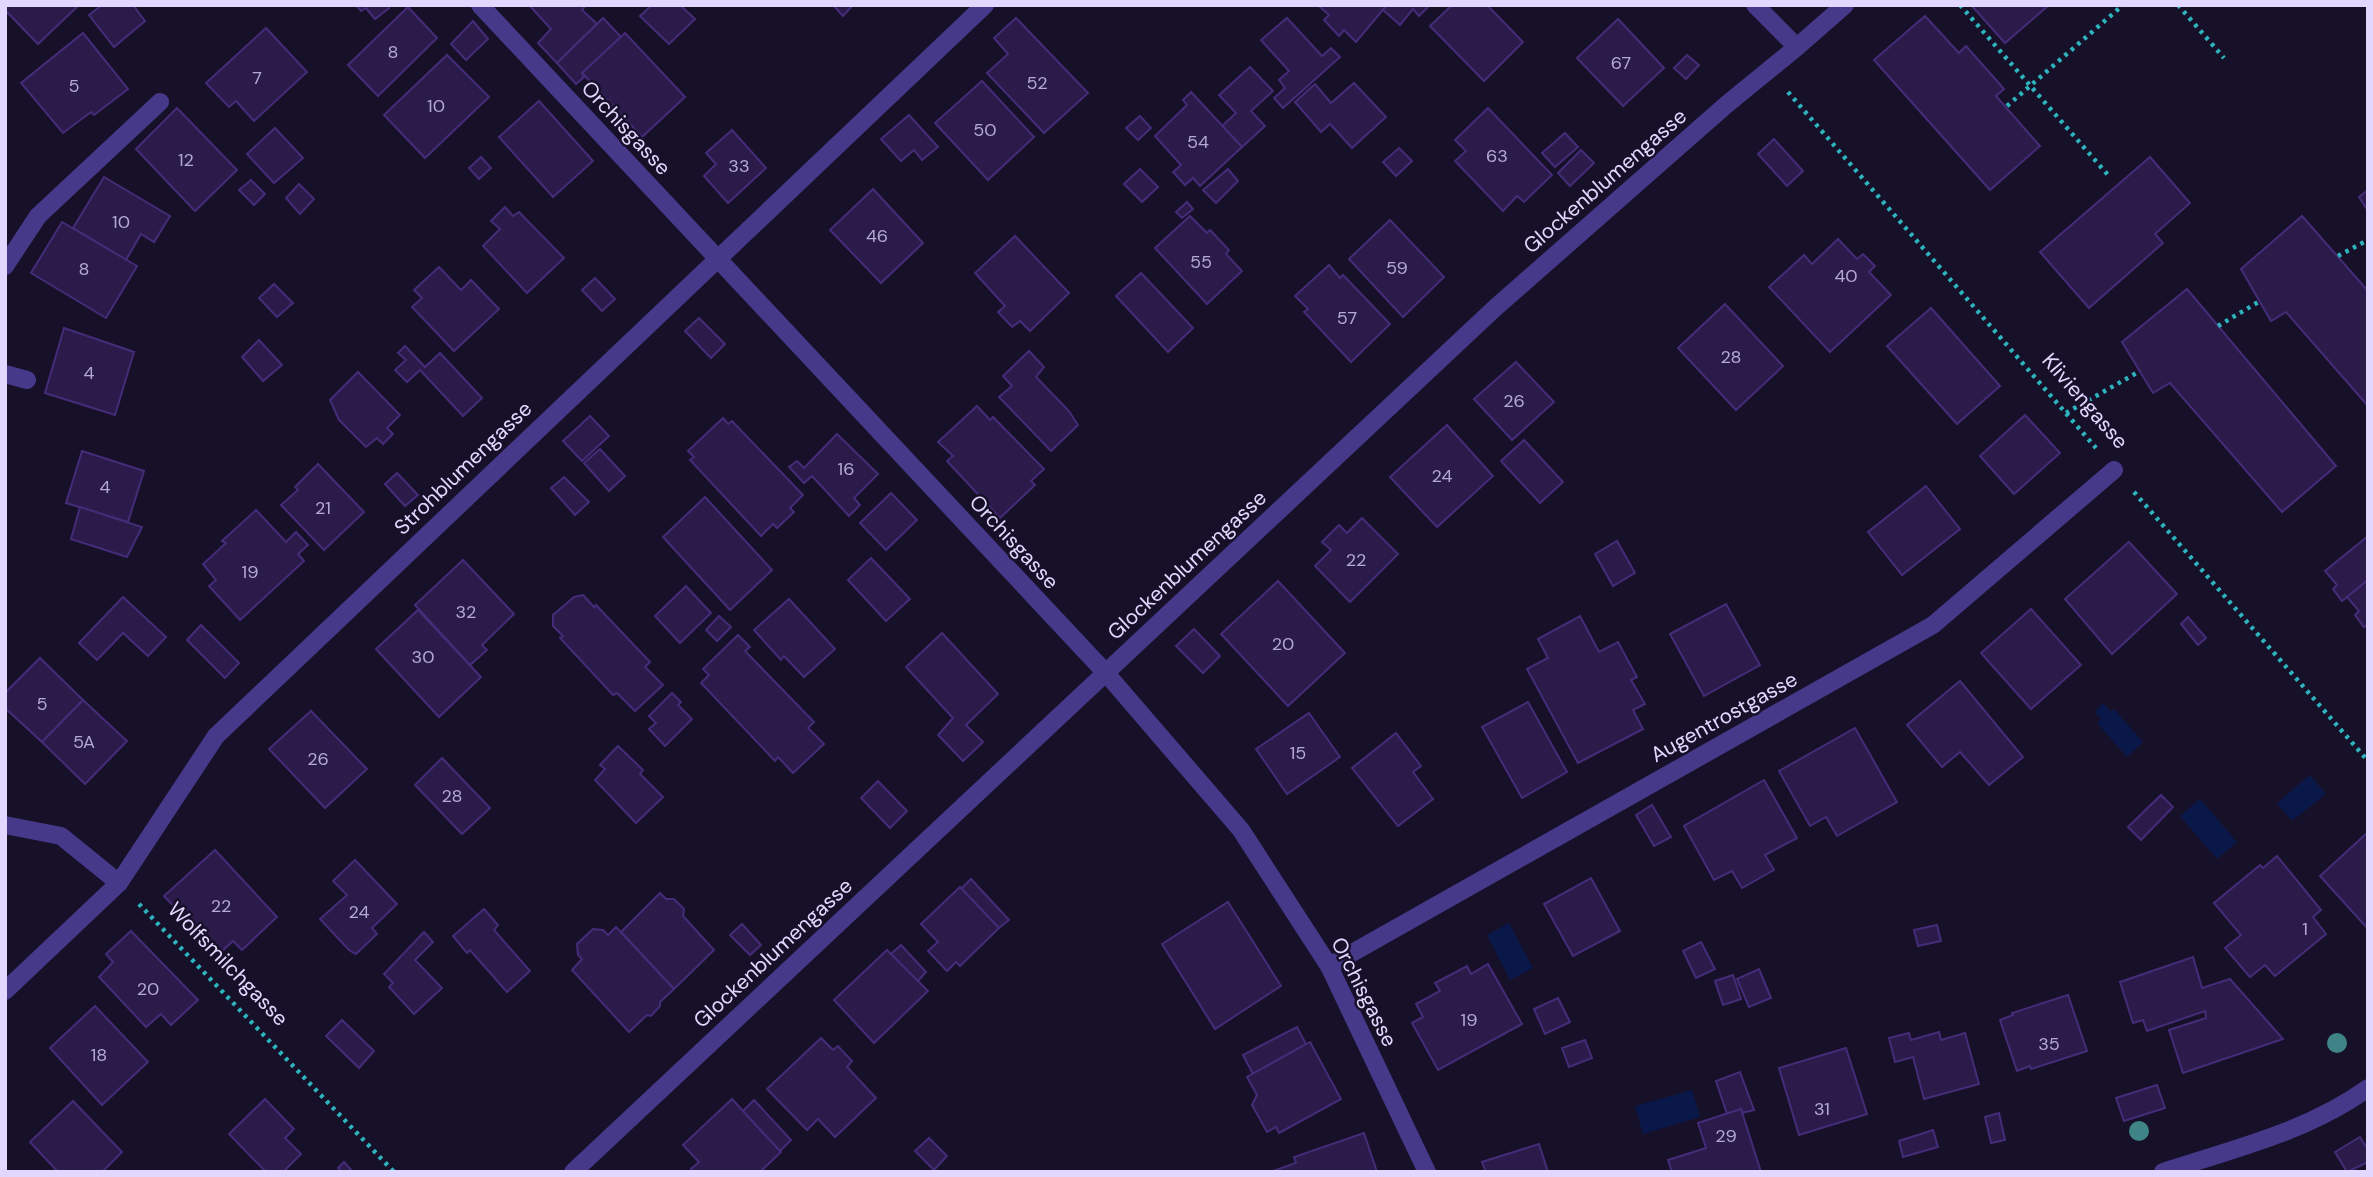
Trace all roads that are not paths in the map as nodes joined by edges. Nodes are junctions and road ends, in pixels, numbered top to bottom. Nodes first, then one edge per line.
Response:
1 (481, 5) edge
2 (985, 5) edge
3 (1755, 5) edge
4 (1845, 5) edge
5 (1797, 47) junction
6 (160, 102) dead end
7 (716, 259) junction
8 (5, 266) edge
9 (5, 374) edge
10 (27, 380) dead end
11 (2114, 470) road end
12 (1105, 672) junction
13 (5, 825) edge
14 (119, 883) junction
15 (1329, 966) junction
16 (5, 991) edge
17 (2368, 1088) edge
18 (573, 1172) edge
19 (1427, 1172) edge
20 (2163, 1172) edge

1 - 7 street, Orchisgasse
2 - 7 street, Strohblumengasse
3 - 5 street
4 - 5 street, Glockenblumengasse
5 - 12 street, Glockenblumengasse
6 - 8 street
7 - 12 street, Orchisgasse
7 - 14 street, Strohblumengasse
9 - 10 street
11 - 15 street, Augentrostgasse
12 - 15 street, Orchisgasse
12 - 18 street, Glockenblumengasse
13 - 14 street
14 - 16 street, Strohblumengasse
15 - 19 street, Orchisgasse
17 - 20 street

